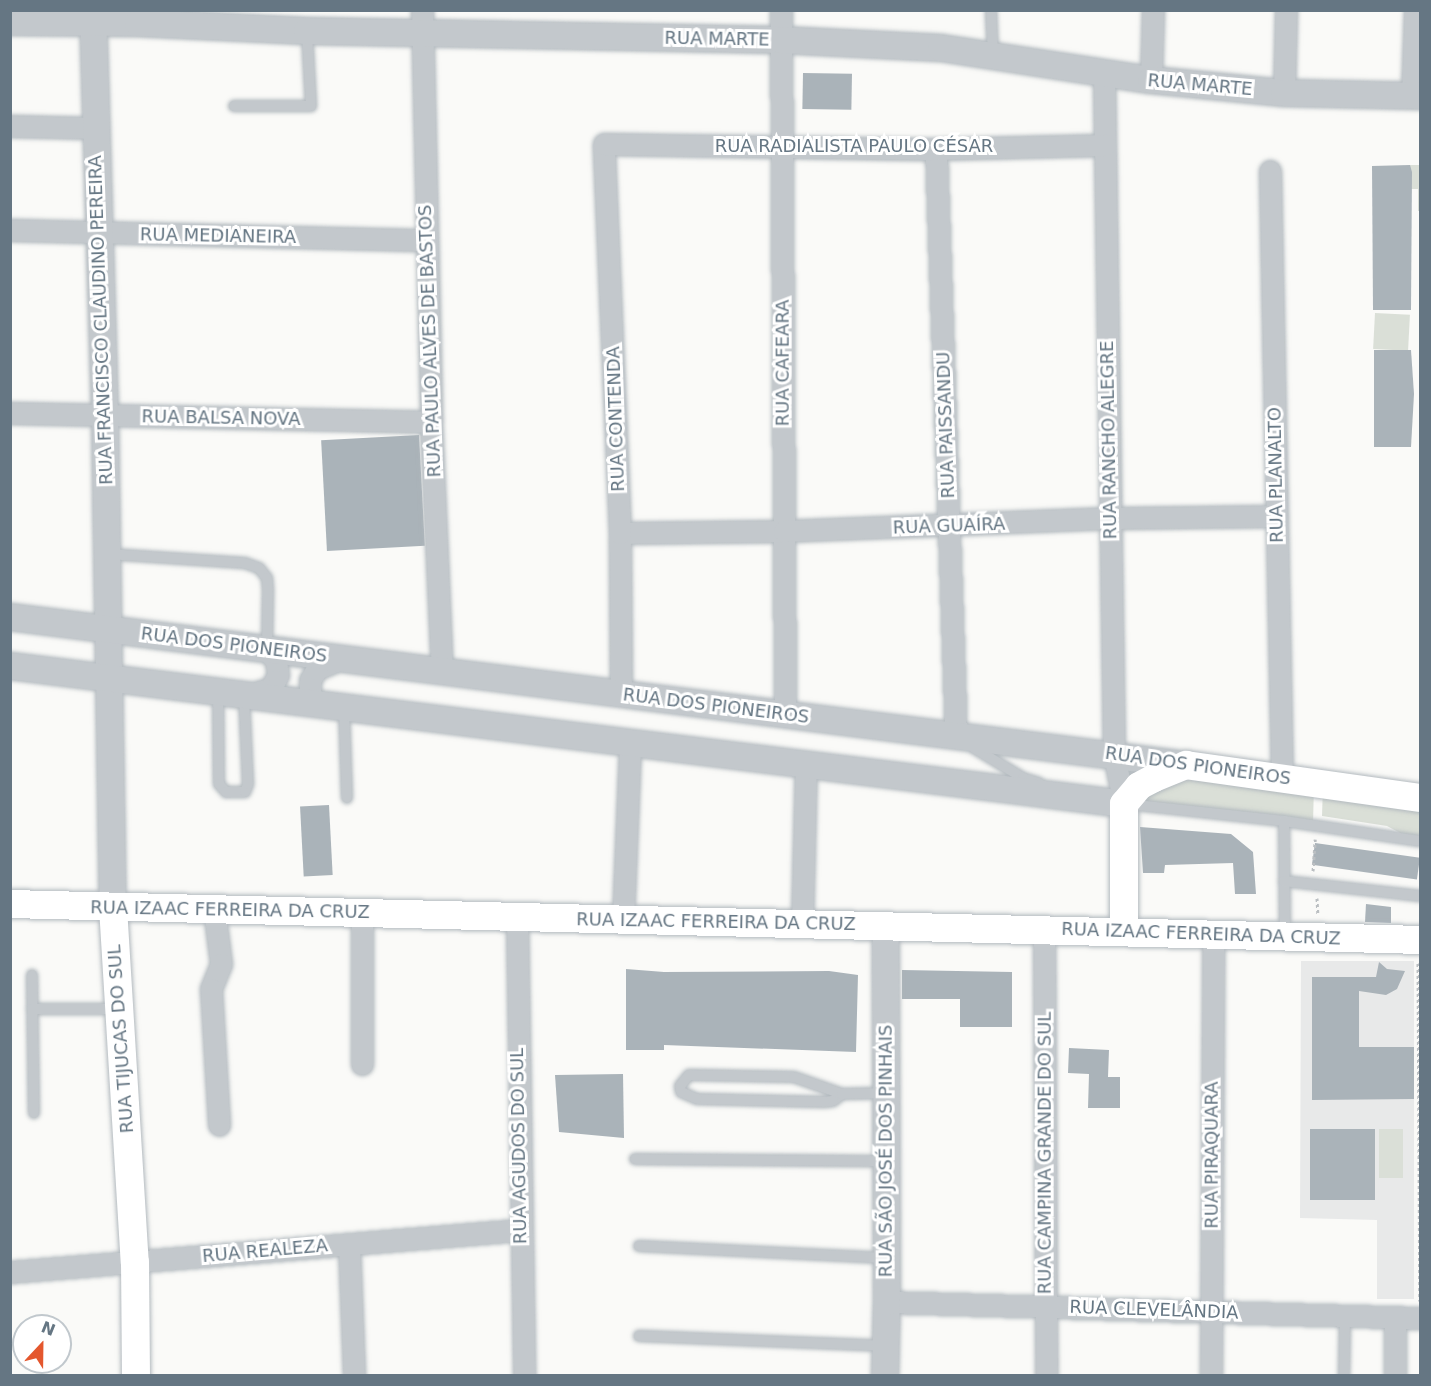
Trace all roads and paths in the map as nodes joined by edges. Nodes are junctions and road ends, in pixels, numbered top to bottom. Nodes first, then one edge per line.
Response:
1 (781, 10) edge
2 (991, 10) edge
3 (1153, 10) edge
4 (1286, 10) edge
5 (1415, 10) edge
6 (94, 17) edge
7 (10, 22) edge
8 (422, 22) edge
9 (307, 31) junction
10 (781, 40) junction
11 (993, 57) junction
12 (1104, 75) junction
13 (1151, 80) junction
14 (1284, 93) junction
15 (1416, 96) edge
16 (234, 106) dead end
17 (10, 126) edge
18 (95, 128) junction
19 (604, 144) joint
20 (1105, 145) junction
21 (782, 146) junction
22 (936, 148) junction
23 (1270, 171) dead end
24 (10, 230) edge
25 (100, 234) junction
26 (426, 240) junction
27 (10, 413) edge
28 (105, 415) junction
29 (431, 422) junction
30 (1277, 516) junction
31 (1110, 518) junction
32 (950, 527) junction
33 (784, 531) junction
34 (620, 533) junction
35 (108, 554) junction
36 (11, 618) edge
37 (109, 629) junction
38 (267, 650) junction
39 (341, 659) junction
40 (10, 666) edge
41 (442, 672) junction
42 (111, 679) junction
43 (218, 692) junction
44 (621, 694) junction
45 (244, 695) junction
46 (316, 704) junction
47 (344, 708) junction
48 (785, 715) junction
49 (956, 737) junction
50 (630, 743) junction
51 (1114, 755) junction
52 (806, 765) junction
53 (1186, 765) junction
54 (1282, 778) junction
55 (347, 798) dead end
56 (1420, 798) edge
57 (1124, 804) junction
58 (1284, 821) junction
59 (1420, 841) edge
60 (1284, 881) junction
61 (1420, 896) edge
62 (10, 904) edge
63 (113, 907) junction
64 (214, 909) junction
65 (362, 913) junction
66 (516, 916) junction
67 (623, 920) junction
68 (802, 924) junction
69 (886, 926) junction
70 (1044, 930) junction
71 (1124, 932) junction
72 (1213, 934) junction
73 (1285, 936) junction
74 (1419, 940) edge
75 (32, 975) dead end
76 (32, 1009) junction
77 (120, 1009) junction
78 (362, 1064) dead end
79 (885, 1093) junction
80 (842, 1094) junction
81 (34, 1113) dead end
82 (219, 1125) dead end
83 (635, 1159) dead end
84 (885, 1161) junction
85 (520, 1230) junction
86 (350, 1244) junction
87 (639, 1246) dead end
88 (886, 1258) junction
89 (135, 1262) junction
90 (10, 1272) edge
91 (887, 1302) junction
92 (1045, 1306) junction
93 (1212, 1312) junction
94 (1345, 1316) junction
95 (1395, 1318) junction
96 (1420, 1318) edge
97 (639, 1336) dead end
98 (885, 1346) junction
99 (136, 1376) edge
100 (354, 1376) edge
101 (524, 1376) edge
102 (885, 1376) edge
103 (1046, 1376) edge
104 (1212, 1376) edge
105 (1344, 1376) edge
106 (1395, 1376) edge

1 - 10 street, RUA CAFEARA
2 - 11 lane
3 - 13 street
4 - 14 street
5 - 15 street
6 - 7 street, RUA MARTE
6 - 9 street, RUA MARTE
6 - 18 street, RUA FRANCISCO CLAUDINO PEREIRA
8 - 9 street, RUA MARTE
8 - 10 street, RUA MARTE
8 - 26 street, RUA PAULO ALVES DE BASTOS
9 - 16 lane
10 - 11 street, RUA MARTE
10 - 21 street, RUA CAFEARA
11 - 12 street, RUA MARTE
12 - 13 street, RUA MARTE
12 - 20 street, RUA RANCHO ALEGRE
13 - 14 street, RUA MARTE
14 - 15 street, RUA MARTE
17 - 18 street
18 - 25 street, RUA FRANCISCO CLAUDINO PEREIRA
19 - 21 street, RUA RADIALISTA PAULO CÉSAR
19 - 34 street, RUA CONTENDA
20 - 22 street, RUA RADIALISTA PAULO CÉSAR
20 - 31 street, RUA RANCHO ALEGRE
21 - 22 street, RUA RADIALISTA PAULO CÉSAR
21 - 33 street, RUA CAFEARA
22 - 32 street, RUA PAISSANDU
23 - 30 street, RUA PLANALTO
24 - 25 street, RUA MEDIANEIRA
25 - 26 street, RUA MEDIANEIRA
25 - 28 street, RUA FRANCISCO CLAUDINO PEREIRA
26 - 29 street, RUA PAULO ALVES DE BASTOS
27 - 28 street, RUA BALSA NOVA
28 - 29 street, RUA BALSA NOVA
28 - 35 street, RUA FRANCISCO CLAUDINO PEREIRA
29 - 41 street, RUA PAULO ALVES DE BASTOS
30 - 31 street, RUA GUAÍRA
30 - 54 street, RUA PLANALTO
31 - 32 street, RUA GUAÍRA
31 - 51 street, RUA RANCHO ALEGRE
32 - 33 street, RUA GUAÍRA
32 - 49 street, RUA PAISSANDU
33 - 34 street, RUA GUAÍRA
33 - 48 street, RUA CAFEARA
34 - 44 street, RUA CONTENDA
35 - 37 street, RUA FRANCISCO CLAUDINO PEREIRA
35 - 38 lane
36 - 37 street, RUA DOS PIONEIROS
37 - 38 street, RUA DOS PIONEIROS
37 - 42 street, RUA TIJUCAS DO SUL
38 - 39 street, RUA DOS PIONEIROS
38 - 45 street
39 - 41 street, RUA DOS PIONEIROS
39 - 46 street
40 - 42 street
41 - 44 street, RUA DOS PIONEIROS
42 - 43 street
42 - 63 street, RUA TIJUCAS DO SUL
43 - 45 street
43 - 45 lane
44 - 48 street, RUA DOS PIONEIROS
45 - 46 street
46 - 47 street
47 - 50 street
47 - 55 lane
48 - 49 street, RUA DOS PIONEIROS
49 - 51 street, RUA DOS PIONEIROS
49 - 57 lane
50 - 52 street
50 - 67 street
51 - 53 street, RUA DOS PIONEIROS
51 - 57 street, RUA RANCHO ALEGRE
52 - 57 street
52 - 68 street
53 - 54 main road, RUA DOS PIONEIROS
53 - 57 main road
54 - 56 main road, RUA DOS PIONEIROS
57 - 58 lane
57 - 71 main road, RUA RANCHO ALEGRE
58 - 59 lane
58 - 60 lane
60 - 61 lane
60 - 73 lane
62 - 63 main road, RUA IZAAC FERREIRA DA CRUZ
63 - 64 main road, RUA IZAAC FERREIRA DA CRUZ
63 - 77 main road, RUA TIJUCAS DO SUL
64 - 65 main road, RUA IZAAC FERREIRA DA CRUZ
64 - 82 street
65 - 66 main road, RUA IZAAC FERREIRA DA CRUZ
65 - 78 street
66 - 67 main road, RUA IZAAC FERREIRA DA CRUZ
66 - 85 street, RUA AGUDOS DO SUL
67 - 68 main road, RUA IZAAC FERREIRA DA CRUZ
68 - 69 main road, RUA IZAAC FERREIRA DA CRUZ
69 - 70 main road, RUA IZAAC FERREIRA DA CRUZ
69 - 79 street, RUA SÃO JOSÉ DOS PINHAIS
70 - 71 main road, RUA IZAAC FERREIRA DA CRUZ
70 - 92 street, RUA CAMPINA GRANDE DO SUL
71 - 72 main road, RUA IZAAC FERREIRA DA CRUZ
72 - 73 main road, RUA IZAAC FERREIRA DA CRUZ
72 - 93 street, RUA PIRAQUARA
73 - 74 main road, RUA IZAAC FERREIRA DA CRUZ
74 - 96 path
75 - 76 lane
76 - 77 lane
76 - 81 lane
77 - 89 main road, RUA TIJUCAS DO SUL
79 - 80 lane
79 - 84 street, RUA SÃO JOSÉ DOS PINHAIS
80 - 80 lane
83 - 84 lane
84 - 88 street, RUA SÃO JOSÉ DOS PINHAIS
85 - 86 street, RUA REALEZA
85 - 101 street, RUA AGUDOS DO SUL
86 - 89 street, RUA REALEZA
86 - 100 street
87 - 88 lane
88 - 91 street, RUA SÃO JOSÉ DOS PINHAIS
89 - 90 street, RUA REALEZA
89 - 99 main road, RUA TIJUCAS DO SUL
91 - 92 street, RUA CLEVELÂNDIA
91 - 98 street, RUA SÃO JOSÉ DOS PINHAIS
92 - 93 street, RUA CLEVELÂNDIA
92 - 103 street, RUA CAMPINA GRANDE DO SUL
93 - 94 street, RUA CLEVELÂNDIA
93 - 104 street, RUA PIRAQUARA
94 - 95 street, RUA CLEVELÂNDIA
94 - 105 lane
95 - 96 street, RUA CLEVELÂNDIA
95 - 106 street
97 - 98 lane
98 - 102 street, RUA SÃO JOSÉ DOS PINHAIS

